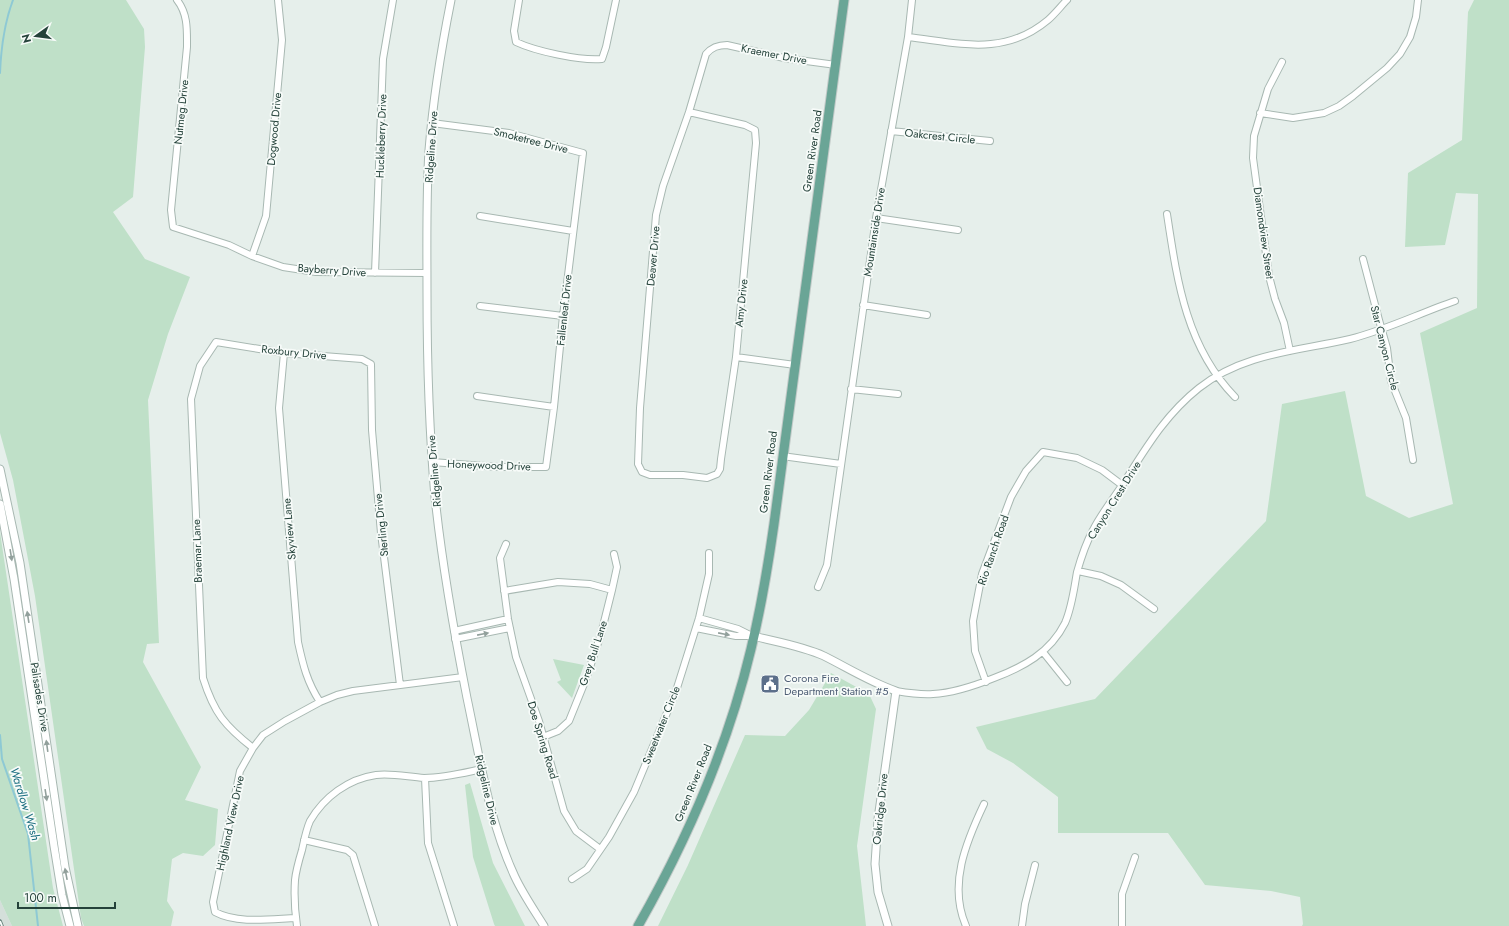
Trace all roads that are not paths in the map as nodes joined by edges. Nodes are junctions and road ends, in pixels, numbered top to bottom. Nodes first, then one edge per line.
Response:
1 (177, 0) edge
2 (278, 0) edge
3 (393, 0) edge
4 (451, 0) edge
5 (519, 0) edge
6 (616, 0) edge
7 (844, 0) edge
8 (912, 0) edge
9 (1068, 0) edge
10 (1418, 0) edge
11 (908, 37) junction
12 (712, 48) joint
13 (1282, 62) dead end
14 (836, 65) junction
15 (689, 112) junction
16 (1260, 113) junction
17 (432, 123) junction
18 (891, 131) junction
19 (990, 141) dead end
20 (583, 153) joint
21 (1167, 214) dead end
22 (480, 216) dead end
23 (876, 218) junction
24 (173, 227) joint
25 (958, 230) dead end
26 (573, 231) junction
27 (252, 256) junction
28 (1363, 259) dead end
29 (375, 273) junction
30 (427, 273) junction
31 (1455, 301) dead end
32 (480, 306) dead end
33 (863, 306) junction
34 (927, 315) dead end
35 (563, 316) junction
36 (1382, 328) junction
37 (216, 342) joint
38 (1290, 351) junction
39 (284, 353) junction
40 (736, 357) junction
41 (371, 364) joint
42 (795, 365) junction
43 (1217, 375) junction
44 (851, 389) junction
45 (898, 394) dead end
46 (477, 396) dead end
47 (1235, 397) dead end
48 (554, 407) junction
49 (782, 456) junction
50 (1413, 460) dead end
51 (432, 462) junction
52 (841, 464) junction
53 (546, 467) joint
54 (0, 468) edge
55 (716, 474) joint
56 (1122, 485) junction
57 (0, 504) edge
58 (506, 544) dead end
59 (709, 553) dead end
60 (614, 554) dead end
61 (1078, 571) junction
62 (818, 586) dead end
63 (612, 590) junction
64 (504, 591) junction
65 (1154, 609) dead end
66 (699, 618) junction
67 (508, 619) junction
68 (510, 628) junction
69 (696, 628) junction
70 (454, 631) junction
71 (754, 636) junction
72 (455, 639) junction
73 (1044, 652) junction
74 (463, 677) junction
75 (986, 682) junction
76 (1067, 682) dead end
77 (400, 685) junction
78 (896, 691) junction
79 (320, 702) junction
80 (543, 737) junction
81 (253, 748) junction
82 (482, 769) junction
83 (426, 778) junction
84 (984, 804) dead end
85 (304, 840) junction
86 (600, 849) junction
87 (1135, 857) dead end
88 (1035, 865) dead end
89 (572, 879) dead end
90 (296, 918) junction
91 (70, 926) edge
92 (78, 926) edge
93 (297, 926) edge
94 (375, 926) edge
95 (454, 926) edge
96 (544, 926) edge
97 (638, 926) edge
98 (888, 926) edge
99 (966, 926) edge
100 (1022, 926) edge
101 (1122, 926) edge

1 - 24 street, Nutmeg Drive
2 - 27 street, Dogwood Drive
3 - 29 street, Huckleberry Drive
4 - 17 street, Ridgeline Drive
5 - 6 street
7 - 14 main road, Green River Road
8 - 11 street, Mountainside Drive
9 - 11 street
10 - 16 street
11 - 18 street, Mountainside Drive
12 - 14 street, Kraemer Drive
12 - 15 street, Deaver Drive
13 - 16 street, Diamondview Street
14 - 42 main road, Green River Road
15 - 40 street, Amy Drive
15 - 55 street, Deaver Drive
16 - 38 street, Diamondview Street
17 - 20 street, Smoketree Drive
17 - 30 street, Ridgeline Drive
18 - 19 street, Oakcrest Circle
18 - 23 street, Mountainside Drive
20 - 26 street, Fallenleaf Drive
21 - 43 street
22 - 26 street
23 - 25 street
23 - 33 street, Mountainside Drive
24 - 27 street, Bayberry Drive
26 - 35 street, Fallenleaf Drive
27 - 29 street, Bayberry Drive
28 - 36 street, Star Canyon Circle
29 - 30 street, Bayberry Drive
30 - 51 street, Ridgeline Drive
31 - 36 street, Canyon Crest Drive
32 - 35 street
33 - 34 street
33 - 44 street, Mountainside Drive
35 - 48 street, Fallenleaf Drive
36 - 38 street, Canyon Crest Drive
36 - 50 street, Star Canyon Circle
37 - 39 street, Roxbury Drive
37 - 81 street, Braemar Lane
38 - 43 street, Canyon Crest Drive
39 - 41 street, Roxbury Drive
39 - 79 street, Skyview Lane
40 - 42 street
40 - 55 street, Amy Drive
41 - 77 street, Sterling Drive
42 - 49 main road, Green River Road
43 - 47 street
43 - 56 street, Canyon Crest Drive
44 - 45 street
44 - 52 street, Mountainside Drive
46 - 48 street
48 - 53 street, Fallenleaf Drive
49 - 52 street
49 - 71 main road, Green River Road
51 - 53 street, Honeywood Drive
51 - 70 street, Ridgeline Drive
52 - 62 street, Mountainside Drive
92 -> 54 street, Palisades Drive
56 - 61 street, Canyon Crest Drive
56 - 75 street, Rio Ranch Road
57 -> 91 street, Palisades Drive
58 - 64 street, Doe Spring Road
59 - 66 street, Sweetwater Circle
60 - 63 street, Grey Bull Lane
61 - 65 street
61 - 73 street, Canyon Crest Drive
63 - 64 street
63 - 80 street, Grey Bull Lane
64 - 67 street, Doe Spring Road
66 - 69 street, Sweetwater Circle
66 - 71 street, Canyon Crest Drive
67 - 68 street, Doe Spring Road
67 - 70 street
72 -> 68 street
68 - 80 street, Doe Spring Road
69 -> 71 street, Canyon Crest Drive
69 - 86 street, Sweetwater Circle
70 - 72 street, Ridgeline Drive
71 - 78 street, Canyon Crest Drive
71 - 97 main road, Green River Road
72 - 74 street, Ridgeline Drive
73 - 75 street, Canyon Crest Drive
73 - 76 street
74 - 77 street, Highland View Drive
74 - 82 street, Ridgeline Drive
75 - 78 street, Canyon Crest Drive
77 - 79 street, Highland View Drive
78 - 98 street, Oakridge Drive
79 - 81 street, Highland View Drive
80 - 86 street, Doe Spring Road
81 - 90 street, Highland View Drive
82 - 83 street
82 - 96 street, Ridgeline Drive
83 - 85 street
83 - 95 street
84 - 99 street
85 - 90 street
85 - 94 street
86 - 89 street, Sweetwater Circle
87 - 101 street
88 - 100 street
90 - 93 street

